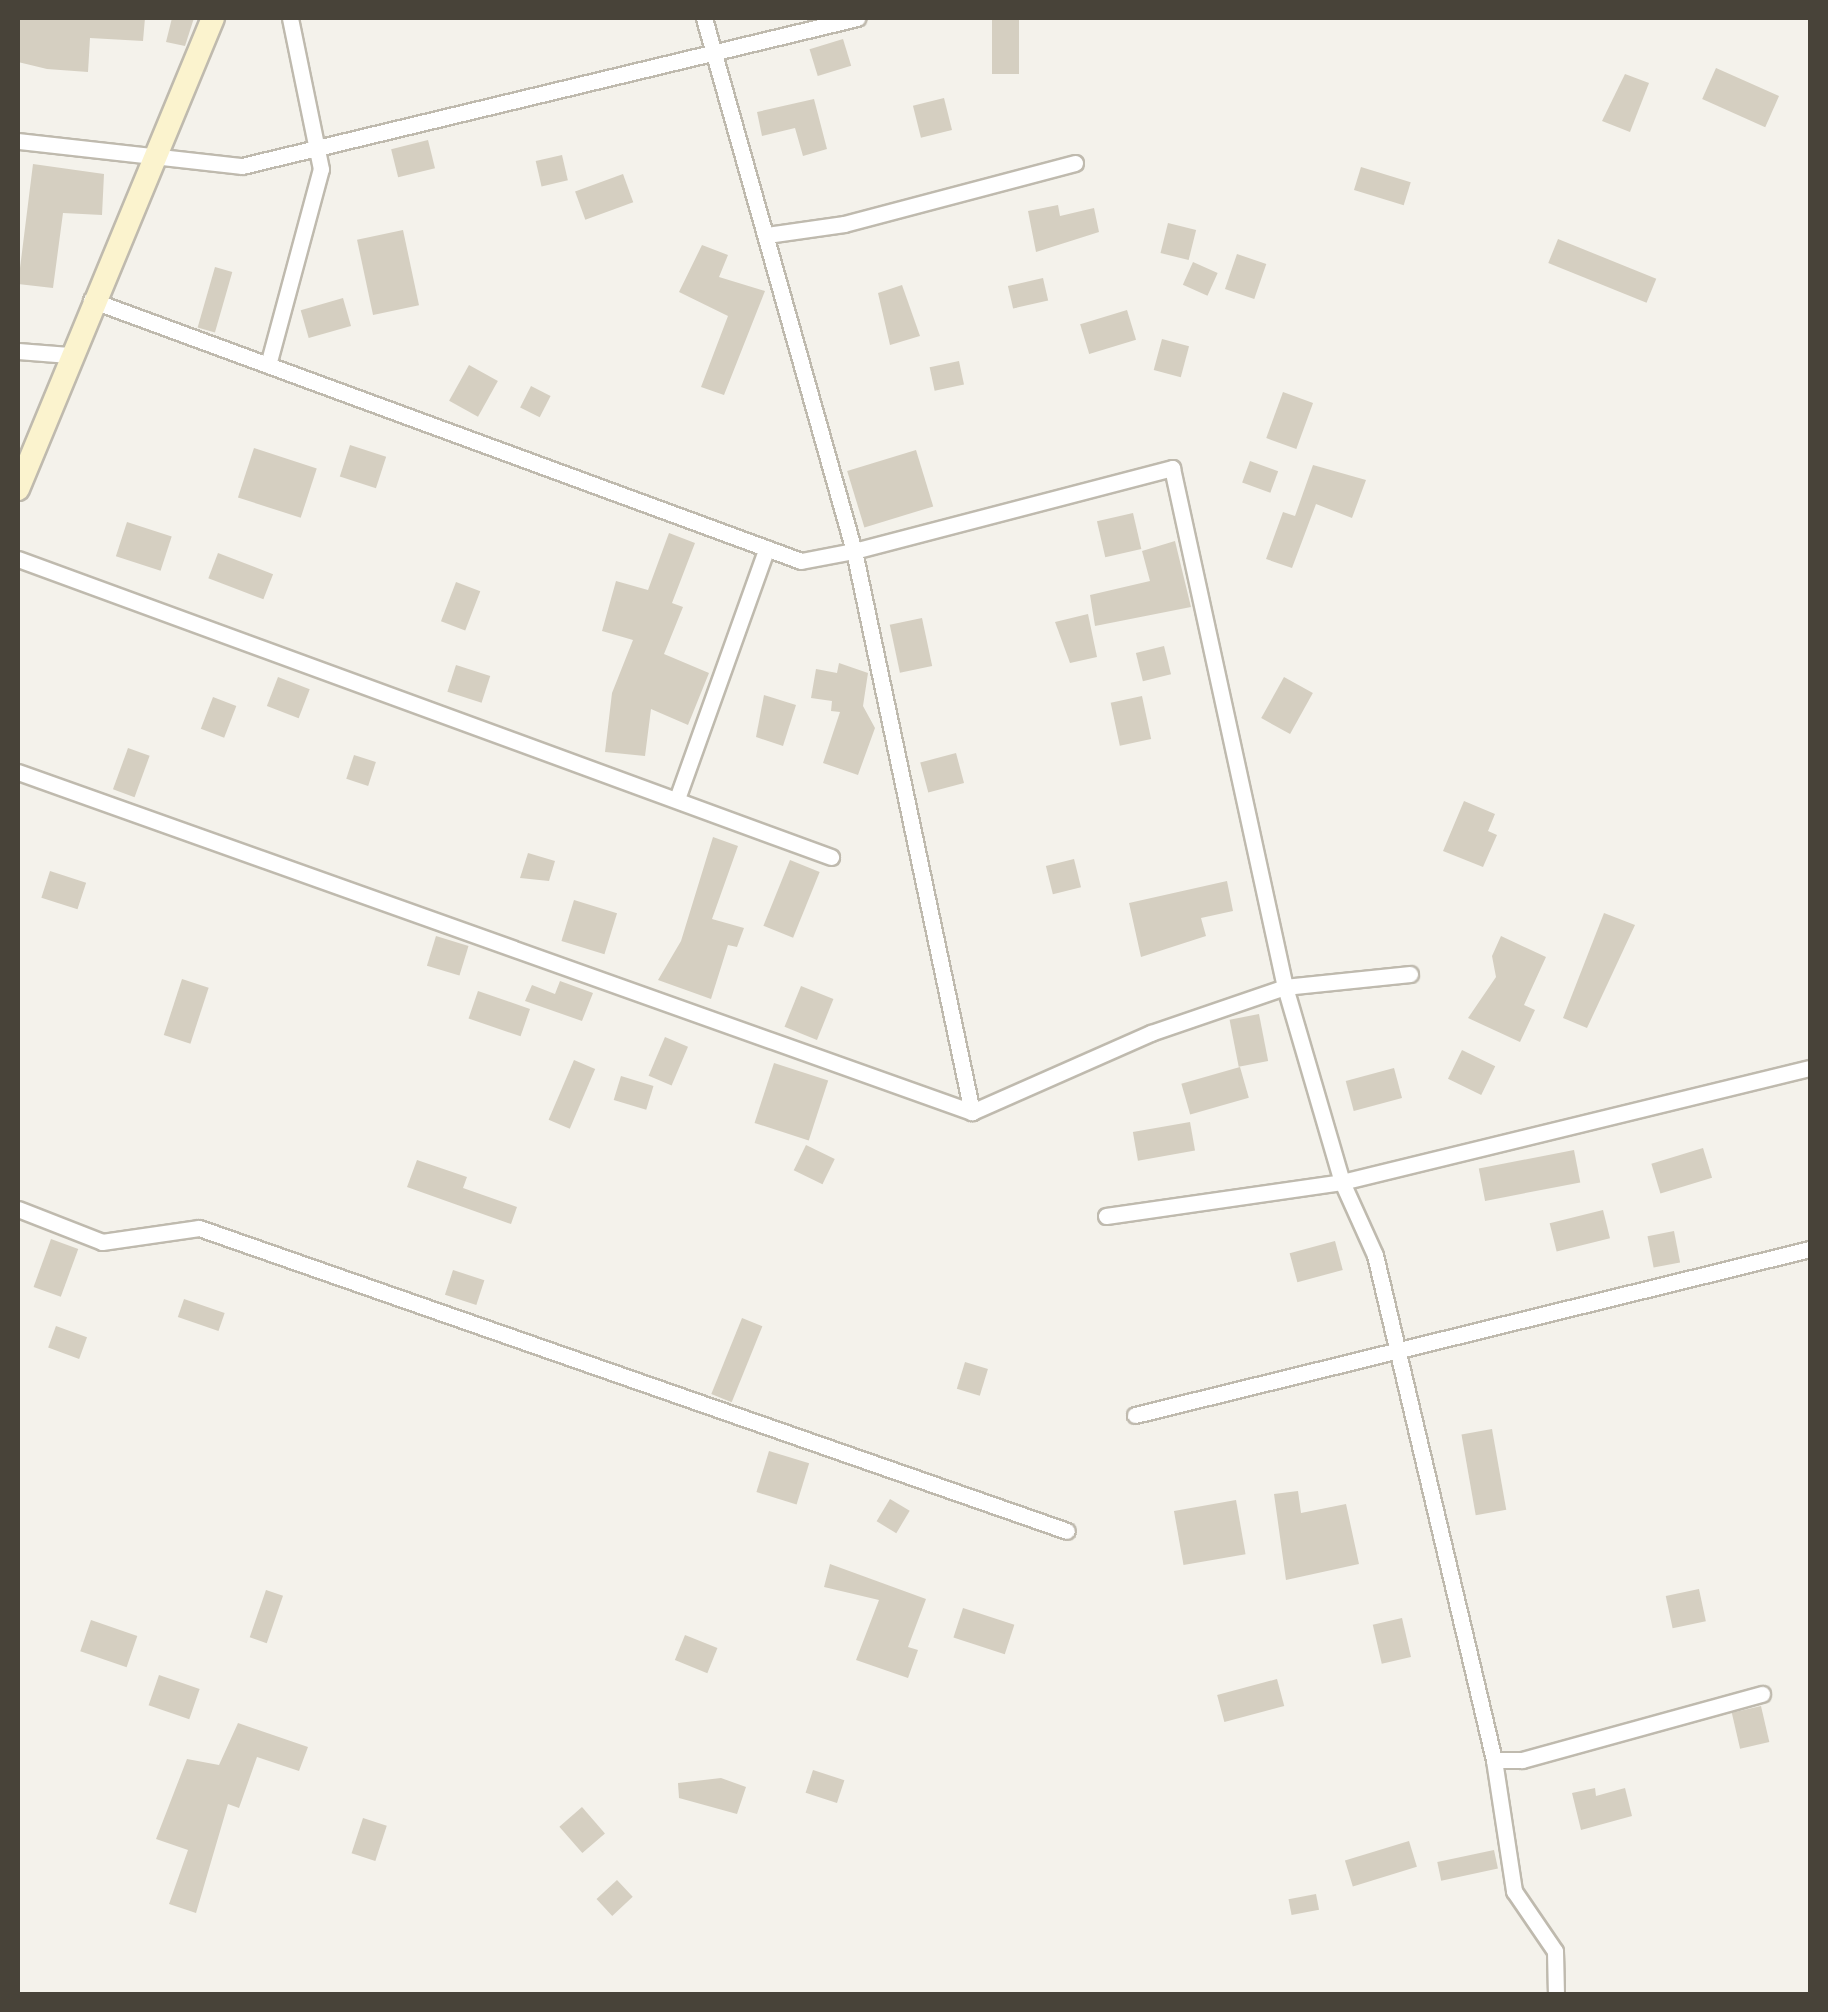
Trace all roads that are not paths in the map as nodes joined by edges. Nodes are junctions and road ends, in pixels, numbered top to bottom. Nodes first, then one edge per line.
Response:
1 (213, 18) edge
2 (290, 18) edge
3 (704, 18) edge
4 (857, 18) edge
5 (712, 54) junction
6 (18, 141) edge
7 (319, 148) junction
8 (154, 154) junction
9 (1075, 163) dead end
10 (768, 235) junction
11 (91, 300) junction
12 (18, 351) edge
13 (69, 354) junction
14 (268, 366) junction
15 (18, 489) edge
16 (767, 548) junction
17 (854, 551) junction
18 (18, 559) edge
19 (18, 772) edge
20 (678, 796) junction
21 (831, 857) dead end
22 (1410, 974) dead end
23 (1285, 988) junction
24 (1810, 1068) edge
25 (972, 1112) junction
26 (1342, 1182) junction
27 (18, 1209) edge
28 (1106, 1216) dead end
29 (1810, 1249) edge
30 (1394, 1348) junction
31 (1136, 1415) dead end
32 (1067, 1531) dead end
33 (1762, 1694) dead end
34 (1494, 1760) junction
35 (1556, 1994) edge

1 - 8 street
2 - 7 street
3 - 5 street
4 - 5 street
5 - 7 street
5 - 10 street
6 - 8 street
7 - 8 street
7 - 14 street
8 - 11 street
9 - 10 street
10 - 17 street
11 - 13 street
11 - 14 street
12 - 13 street
13 - 15 street
14 - 16 street
16 - 17 street
16 - 20 street
17 - 23 street
17 - 25 street
18 - 20 street
19 - 25 street
20 - 21 street
22 - 23 street
23 - 25 street
23 - 26 street
24 - 26 street
26 - 28 street
26 - 30 street
27 - 32 street
29 - 30 street
30 - 31 street
30 - 34 street
33 - 34 street
34 - 35 street

